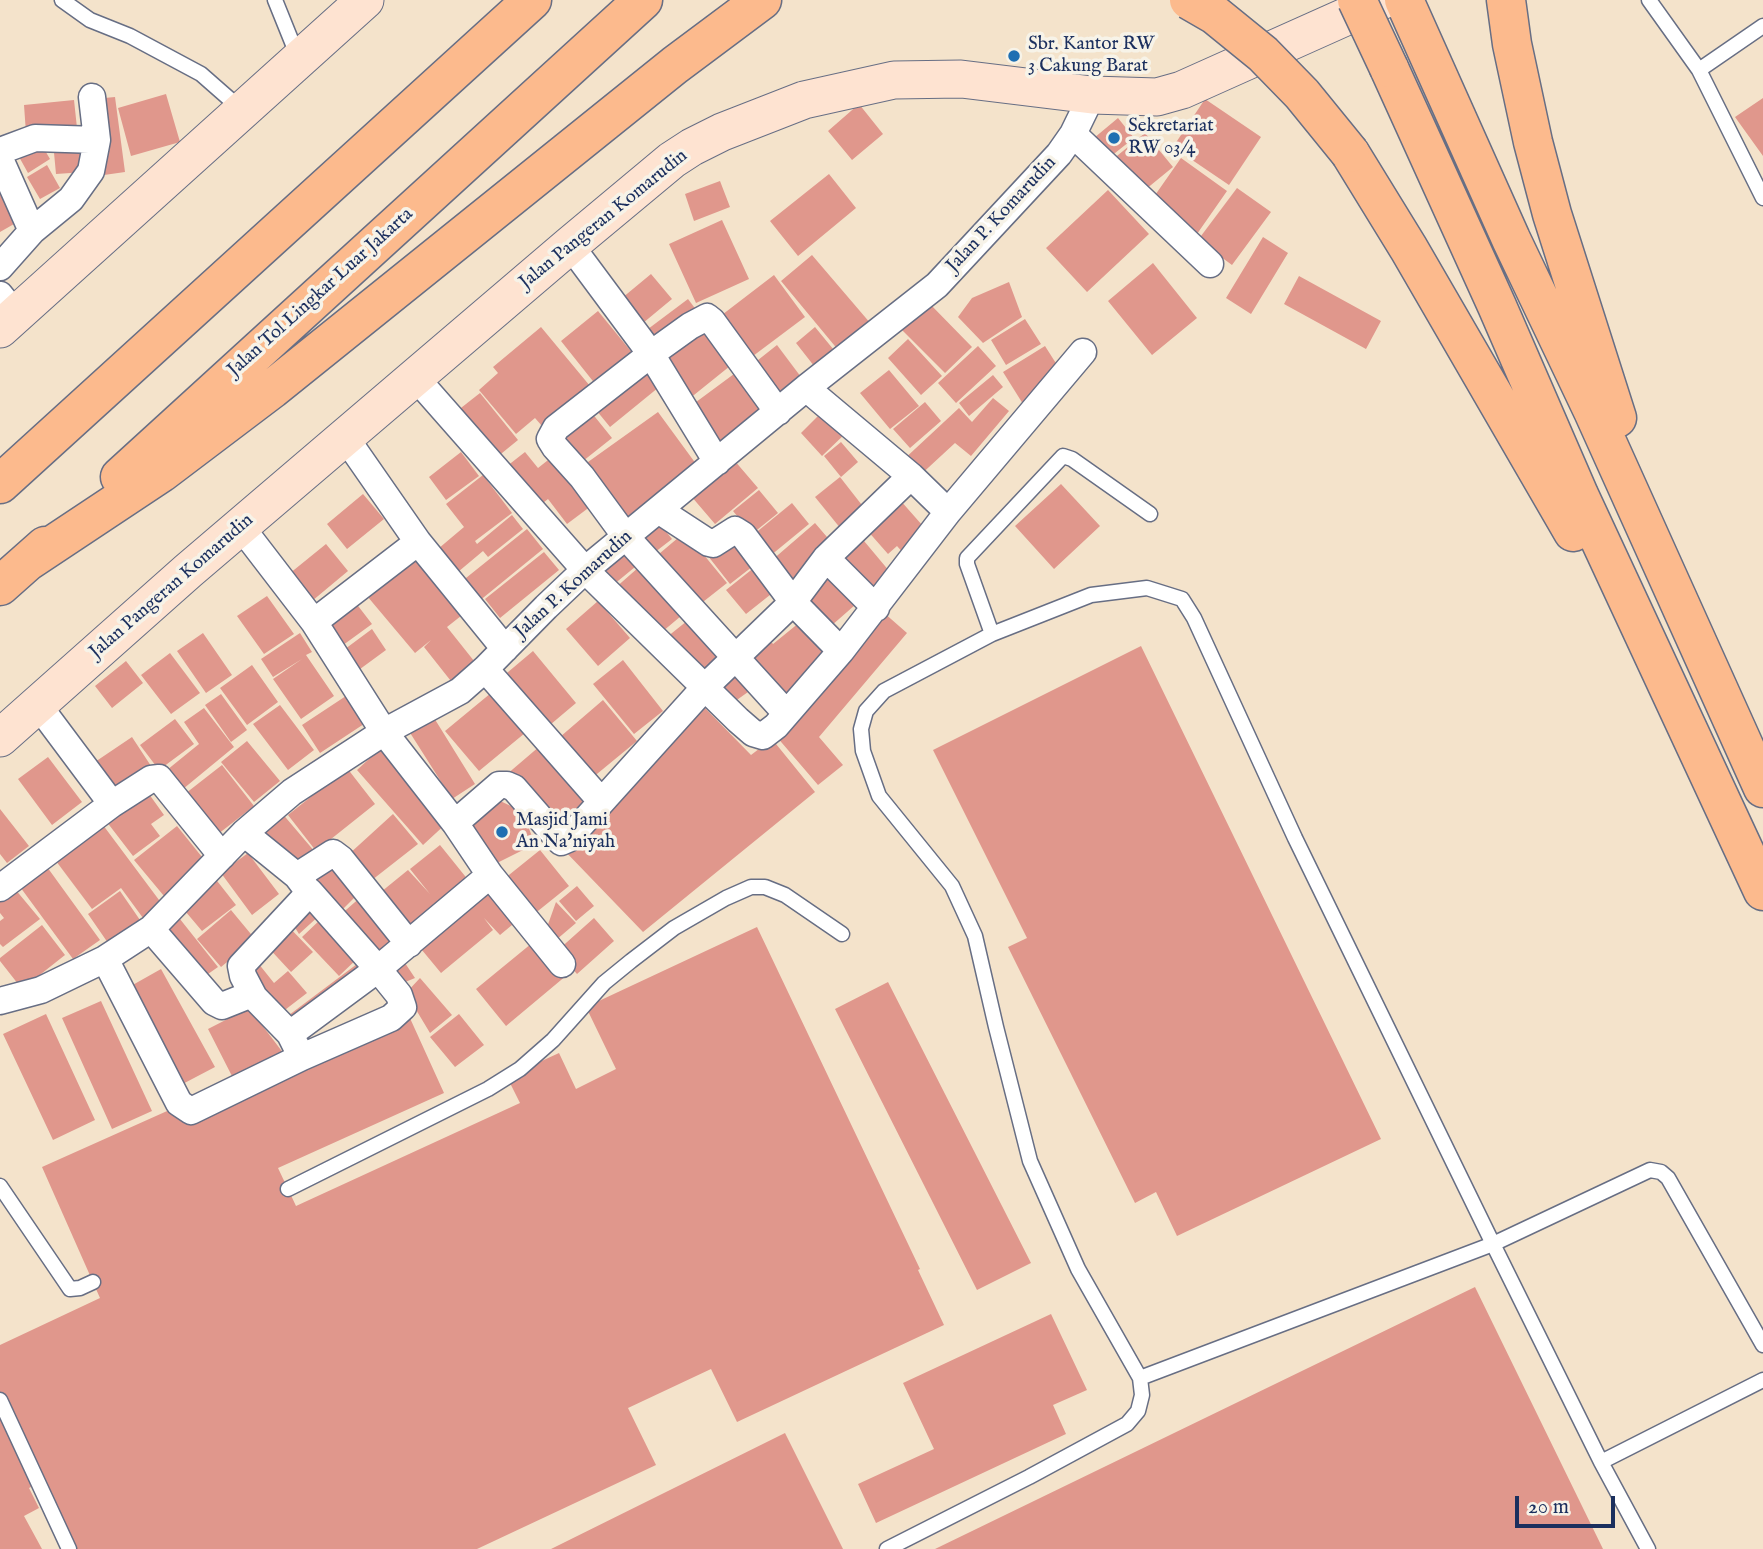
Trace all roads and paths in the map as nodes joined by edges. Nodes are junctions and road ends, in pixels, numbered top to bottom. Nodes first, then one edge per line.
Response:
1 (62, 0) edge
2 (275, 0) edge
3 (365, 0) edge
4 (532, 0) edge
5 (643, 0) edge
6 (762, 0) edge
7 (1189, 0) edge
8 (1357, 0) edge
9 (1383, 0) edge
10 (1404, 0) edge
11 (1506, 0) edge
12 (1649, 0) edge
13 (1763, 26) edge
14 (299, 59) junction
15 (1699, 70) junction
16 (1092, 95) junction
17 (92, 97) dead end
18 (243, 111) junction
19 (1073, 134) junction
20 (97, 140) junction
21 (0, 151) edge
22 (0, 159) edge
23 (1763, 198) edge
24 (32, 231) junction
25 (570, 245) junction
26 (1210, 264) dead end
27 (0, 267) edge
28 (5, 313) edge
29 (1083, 352) dead end
30 (651, 354) junction
31 (415, 377) junction
32 (806, 388) junction
33 (778, 412) junction
34 (345, 437) junction
35 (717, 463) junction
36 (911, 476) junction
37 (0, 484) edge
38 (660, 511) junction
39 (948, 512) junction
40 (1150, 514) dead end
41 (241, 527) junction
42 (626, 537) junction
43 (418, 542) junction
44 (1656, 548) junction
45 (826, 558) junction
46 (585, 570) junction
47 (14, 574) edge
48 (793, 602) junction
49 (876, 608) junction
50 (314, 622) junction
51 (992, 634) junction
52 (505, 649) junction
53 (841, 651) junction
54 (734, 657) junction
55 (485, 669) junction
56 (706, 686) junction
57 (38, 705) junction
58 (786, 713) junction
59 (384, 732) junction
60 (0, 738) edge
61 (1695, 743) junction
62 (1763, 788) edge
63 (601, 801) junction
64 (112, 804) junction
65 (456, 823) junction
66 (244, 833) junction
67 (222, 856) junction
68 (490, 875) junction
69 (303, 884) junction
70 (0, 888) edge
71 (1763, 891) edge
72 (152, 929) junction
73 (842, 934) dead end
74 (409, 944) junction
75 (105, 959) junction
76 (562, 964) dead end
77 (378, 969) junction
78 (254, 997) junction
79 (0, 1001) edge
80 (290, 1034) junction
81 (302, 1057) junction
82 (0, 1186) edge
83 (288, 1188) dead end
84 (1493, 1244) junction
85 (93, 1282) dead end
86 (1763, 1345) edge
87 (1140, 1378) junction
88 (1763, 1380) edge
89 (0, 1400) edge
90 (1601, 1462) junction
91 (69, 1549) edge
92 (887, 1549) edge
93 (1648, 1549) edge

1 - 18 lane
2 - 14 lane
3 - 14 street
4 - 37 highway
5 - 47 highway, Jalan Tol Lingkar Luar Jakarta
6 - 47 highway
7 - 61 highway, bridge
8 - 61 highway, bridge
9 - 16 street, Jalan Pangeran Komarudin
10 - 44 highway
11 - 44 highway
12 - 15 lane
13 - 15 lane
14 - 18 street
15 - 23 lane
16 - 19 street, Jalan P. Komarudin
16 - 25 street, Jalan Pangeran Komarudin
17 - 20 street
18 - 28 street
19 - 26 street
19 - 32 street, Jalan P. Komarudin
20 - 21 street
20 - 24 street
22 - 24 street
24 - 27 street
25 - 30 street
25 - 31 street, Jalan Pangeran Komarudin
29 - 39 street
30 - 33 street
30 - 35 street
30 - 42 street
31 - 34 street, Jalan Pangeran Komarudin
31 - 46 street
32 - 33 street, Jalan P. Komarudin
32 - 36 street
33 - 35 street, Jalan P. Komarudin
34 - 41 street, Jalan Pangeran Komarudin
34 - 43 street
35 - 38 street, Jalan P. Komarudin
36 - 39 street
36 - 45 street
38 - 42 street, Jalan P. Komarudin
38 - 48 street
39 - 49 street
40 - 51 lane
41 - 50 street
41 - 57 street, Jalan Pangeran Komarudin
42 - 46 street, Jalan P. Komarudin
42 - 54 street
43 - 50 street
43 - 52 street
44 - 62 highway
45 - 48 street
45 - 49 street
46 - 52 street, Jalan P. Komarudin
46 - 56 street
48 - 53 street
48 - 54 street
49 - 53 street
50 - 59 street
51 - 84 lane
51 - 87 lane
52 - 55 street, Jalan P. Komarudin
53 - 58 street
54 - 56 street
54 - 58 street
55 - 59 street, Jalan P. Komarudin
55 - 63 street
56 - 58 street
56 - 63 street
57 - 60 street, Jalan Pangeran Komarudin
57 - 64 street
59 - 65 street
59 - 66 street, Jalan P. Komarudin
61 - 71 highway
63 - 65 street
64 - 67 street
64 - 70 street
65 - 68 street
66 - 67 street, Jalan P. Komarudin
66 - 69 street
67 - 72 street, Jalan P. Komarudin
68 - 74 street
68 - 76 street
69 - 74 street
69 - 77 street
69 - 78 street
72 - 75 street, Jalan P. Komarudin
72 - 78 street
73 - 83 lane
74 - 77 street
75 - 79 street, Jalan P. Komarudin
75 - 81 street
77 - 80 street
77 - 81 street
78 - 80 street
80 - 81 street
82 - 85 lane
84 - 86 lane
84 - 87 lane
84 - 90 lane
87 - 92 lane
88 - 90 lane
89 - 91 lane
90 - 93 lane

